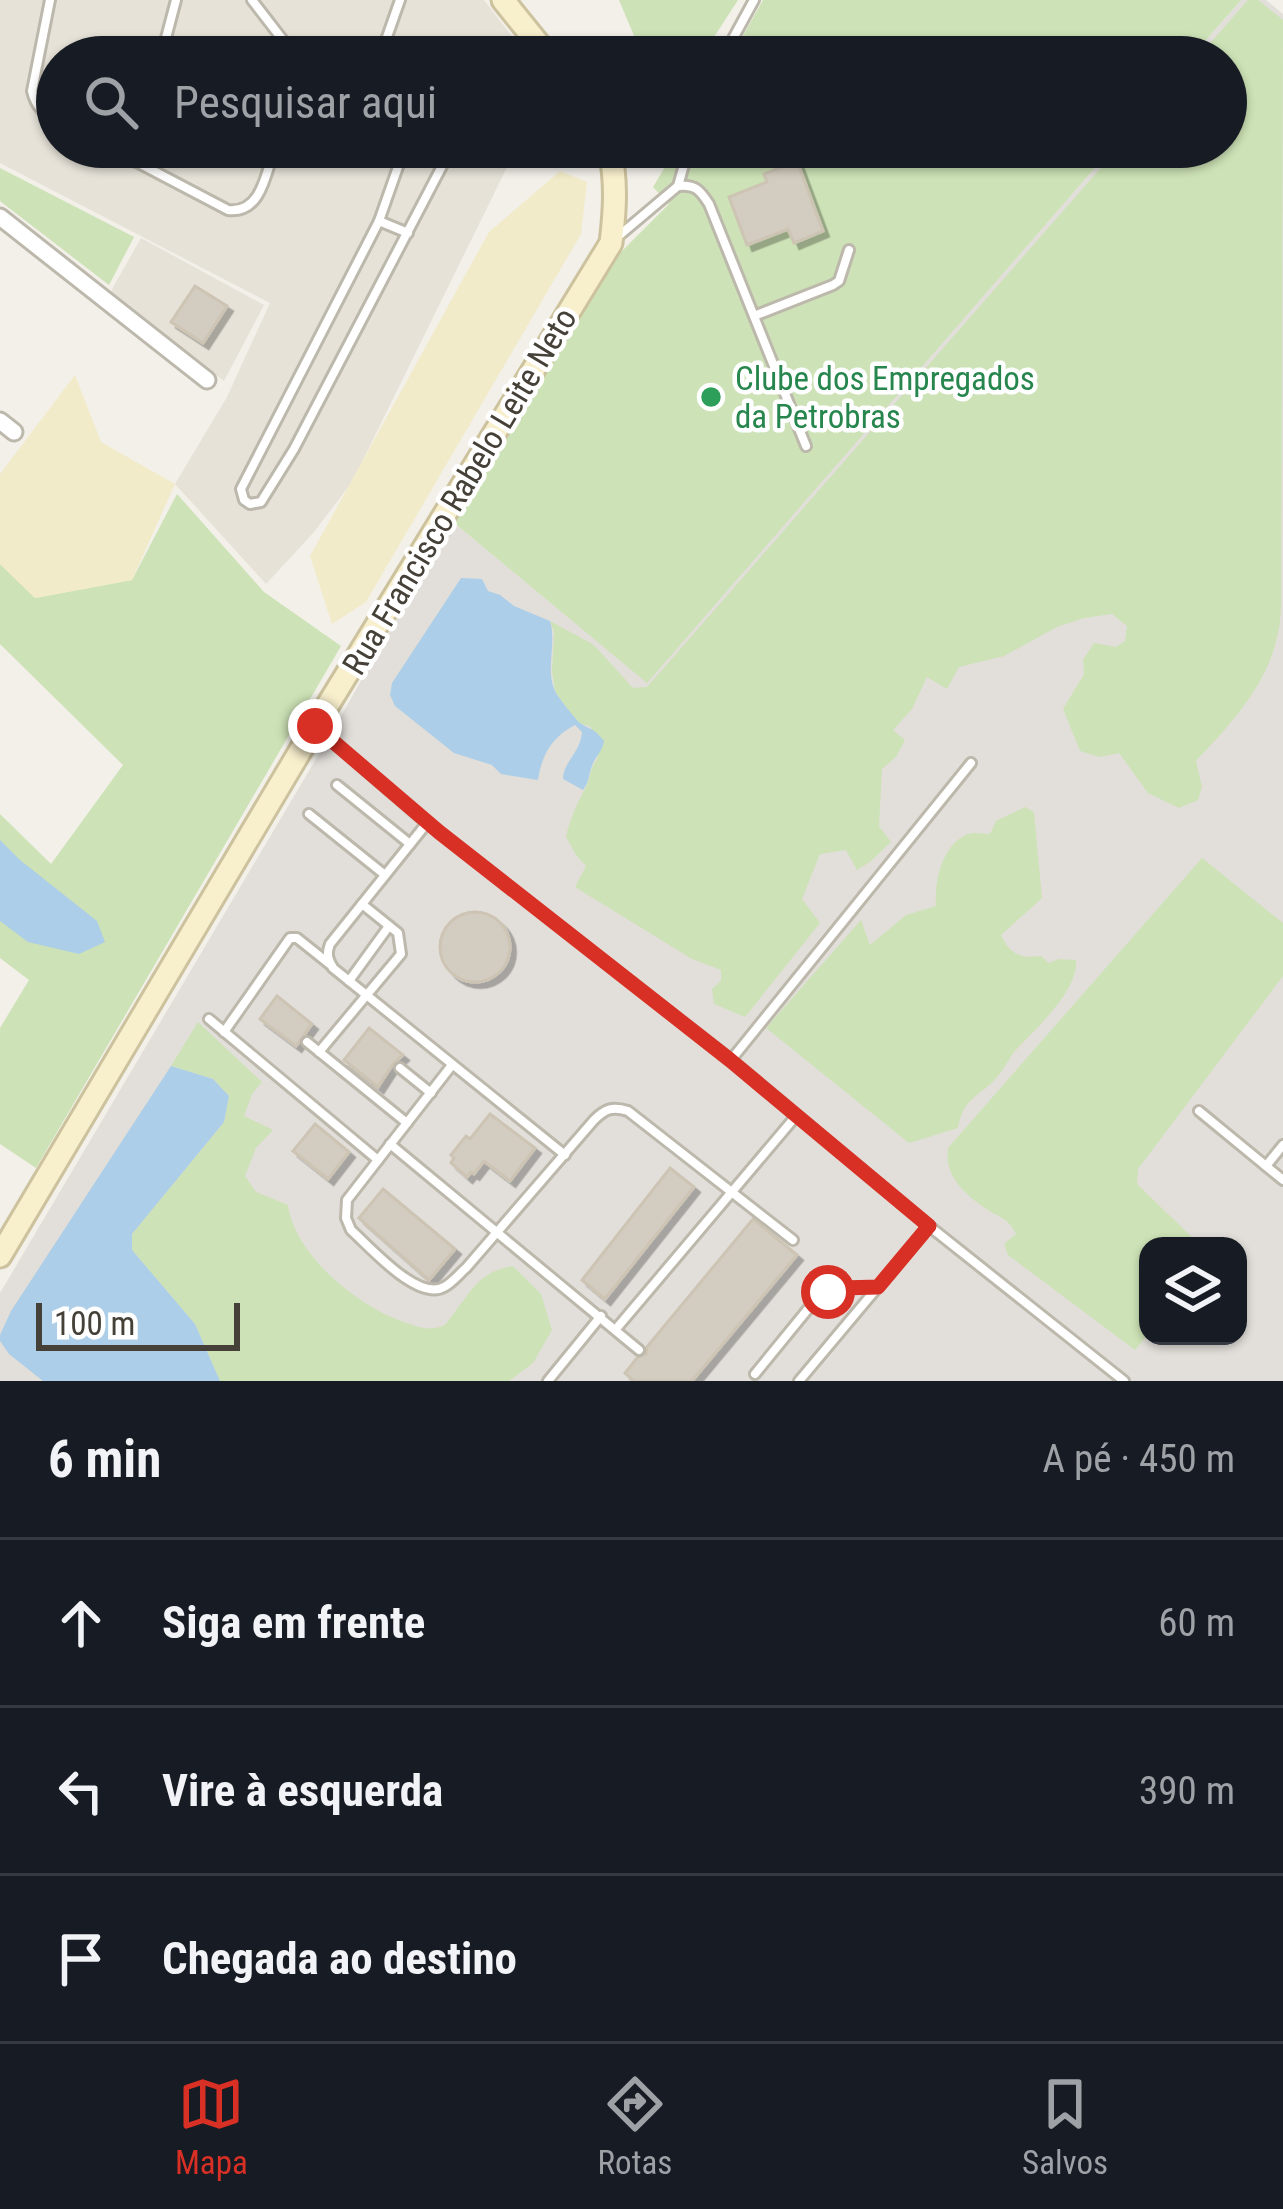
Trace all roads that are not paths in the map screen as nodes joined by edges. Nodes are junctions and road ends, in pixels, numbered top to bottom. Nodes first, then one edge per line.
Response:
1 (50, 0) edge
2 (176, 0) edge
3 (252, 0) edge
4 (400, 0) edge
5 (503, 0) edge
6 (754, 0) edge
7 (43, 36) edge
8 (167, 36) edge
9 (280, 36) edge
10 (387, 36) edge
11 (532, 36) edge
12 (734, 36) edge
13 (36, 71) edge
14 (36, 105) edge
15 (149, 168) edge
16 (268, 168) edge
17 (398, 168) edge
18 (441, 168) edge
19 (614, 168) edge
20 (683, 168) edge
21 (678, 186) junction
22 (0, 217) edge
23 (380, 220) junction
24 (408, 233) junction
25 (611, 243) junction
26 (849, 250) dead end
27 (754, 316) junction
28 (207, 380) dead end
29 (806, 446) dead end
30 (315, 726) junction
31 (971, 764) dead end
32 (337, 784) dead end
33 (309, 814) dead end
34 (427, 823) junction
35 (410, 844) junction
36 (386, 874) junction
37 (362, 904) junction
38 (389, 926) junction
39 (333, 968) junction
40 (349, 981) junction
41 (367, 995) junction
42 (209, 1019) dead end
43 (224, 1031) junction
44 (307, 1042) dead end
45 (320, 1052) junction
46 (730, 1060) junction
47 (452, 1065) junction
48 (400, 1068) dead end
49 (431, 1093) junction
50 (1199, 1111) dead end
51 (796, 1116) junction
52 (407, 1123) junction
53 (390, 1144) junction
54 (1283, 1144) edge
55 (565, 1155) junction
56 (378, 1160) junction
57 (1266, 1166) junction
58 (1283, 1180) edge
59 (731, 1192) junction
60 (929, 1226) junction
61 (497, 1234) junction
62 (793, 1240) dead end
63 (0, 1256) edge
64 (878, 1287) junction
65 (602, 1316) junction
66 (616, 1329) junction
67 (639, 1350) dead end
68 (755, 1374) dead end
69 (548, 1381) edge
70 (799, 1381) edge
71 (1124, 1381) edge

1 - 7 lane
2 - 8 lane
3 - 9 lane
4 - 10 lane
5 - 11 street
6 - 12 lane
13 - 14 lane
15 - 16 lane
17 - 23 lane
18 - 24 lane
19 - 25 street, Rua Francisco Rabelo Leite Neto
20 - 21 lane
21 - 25 lane
21 - 27 lane
22 - 28 street
23 - 24 lane
23 - 24 lane
25 - 30 street, Rua Francisco Rabelo Leite Neto
26 - 27 lane
27 - 29 lane
30 - 34 lane
30 - 63 street, Rua Francisco Rabelo Leite Neto
31 - 46 lane
32 - 35 lane
33 - 36 lane
34 - 35 lane
34 - 46 lane
35 - 36 lane
36 - 37 lane
37 - 38 lane
37 - 39 lane
38 - 40 lane
38 - 41 lane
39 - 40 lane
39 - 43 lane
40 - 41 lane
41 - 45 lane
41 - 47 lane
42 - 43 lane
43 - 56 lane
44 - 45 lane
45 - 52 lane
46 - 51 lane
47 - 49 lane
47 - 55 lane
48 - 49 lane
49 - 52 lane
50 - 57 lane
51 - 59 lane
51 - 60 lane
52 - 53 lane
53 - 56 lane
53 - 61 lane
54 - 57 lane
55 - 59 lane
55 - 61 lane
56 - 61 lane
57 - 58 lane
59 - 62 lane
59 - 66 lane
60 - 64 lane
60 - 71 lane
61 - 65 lane
64 - 68 lane
64 - 70 lane
65 - 66 lane
65 - 69 lane
66 - 67 lane

